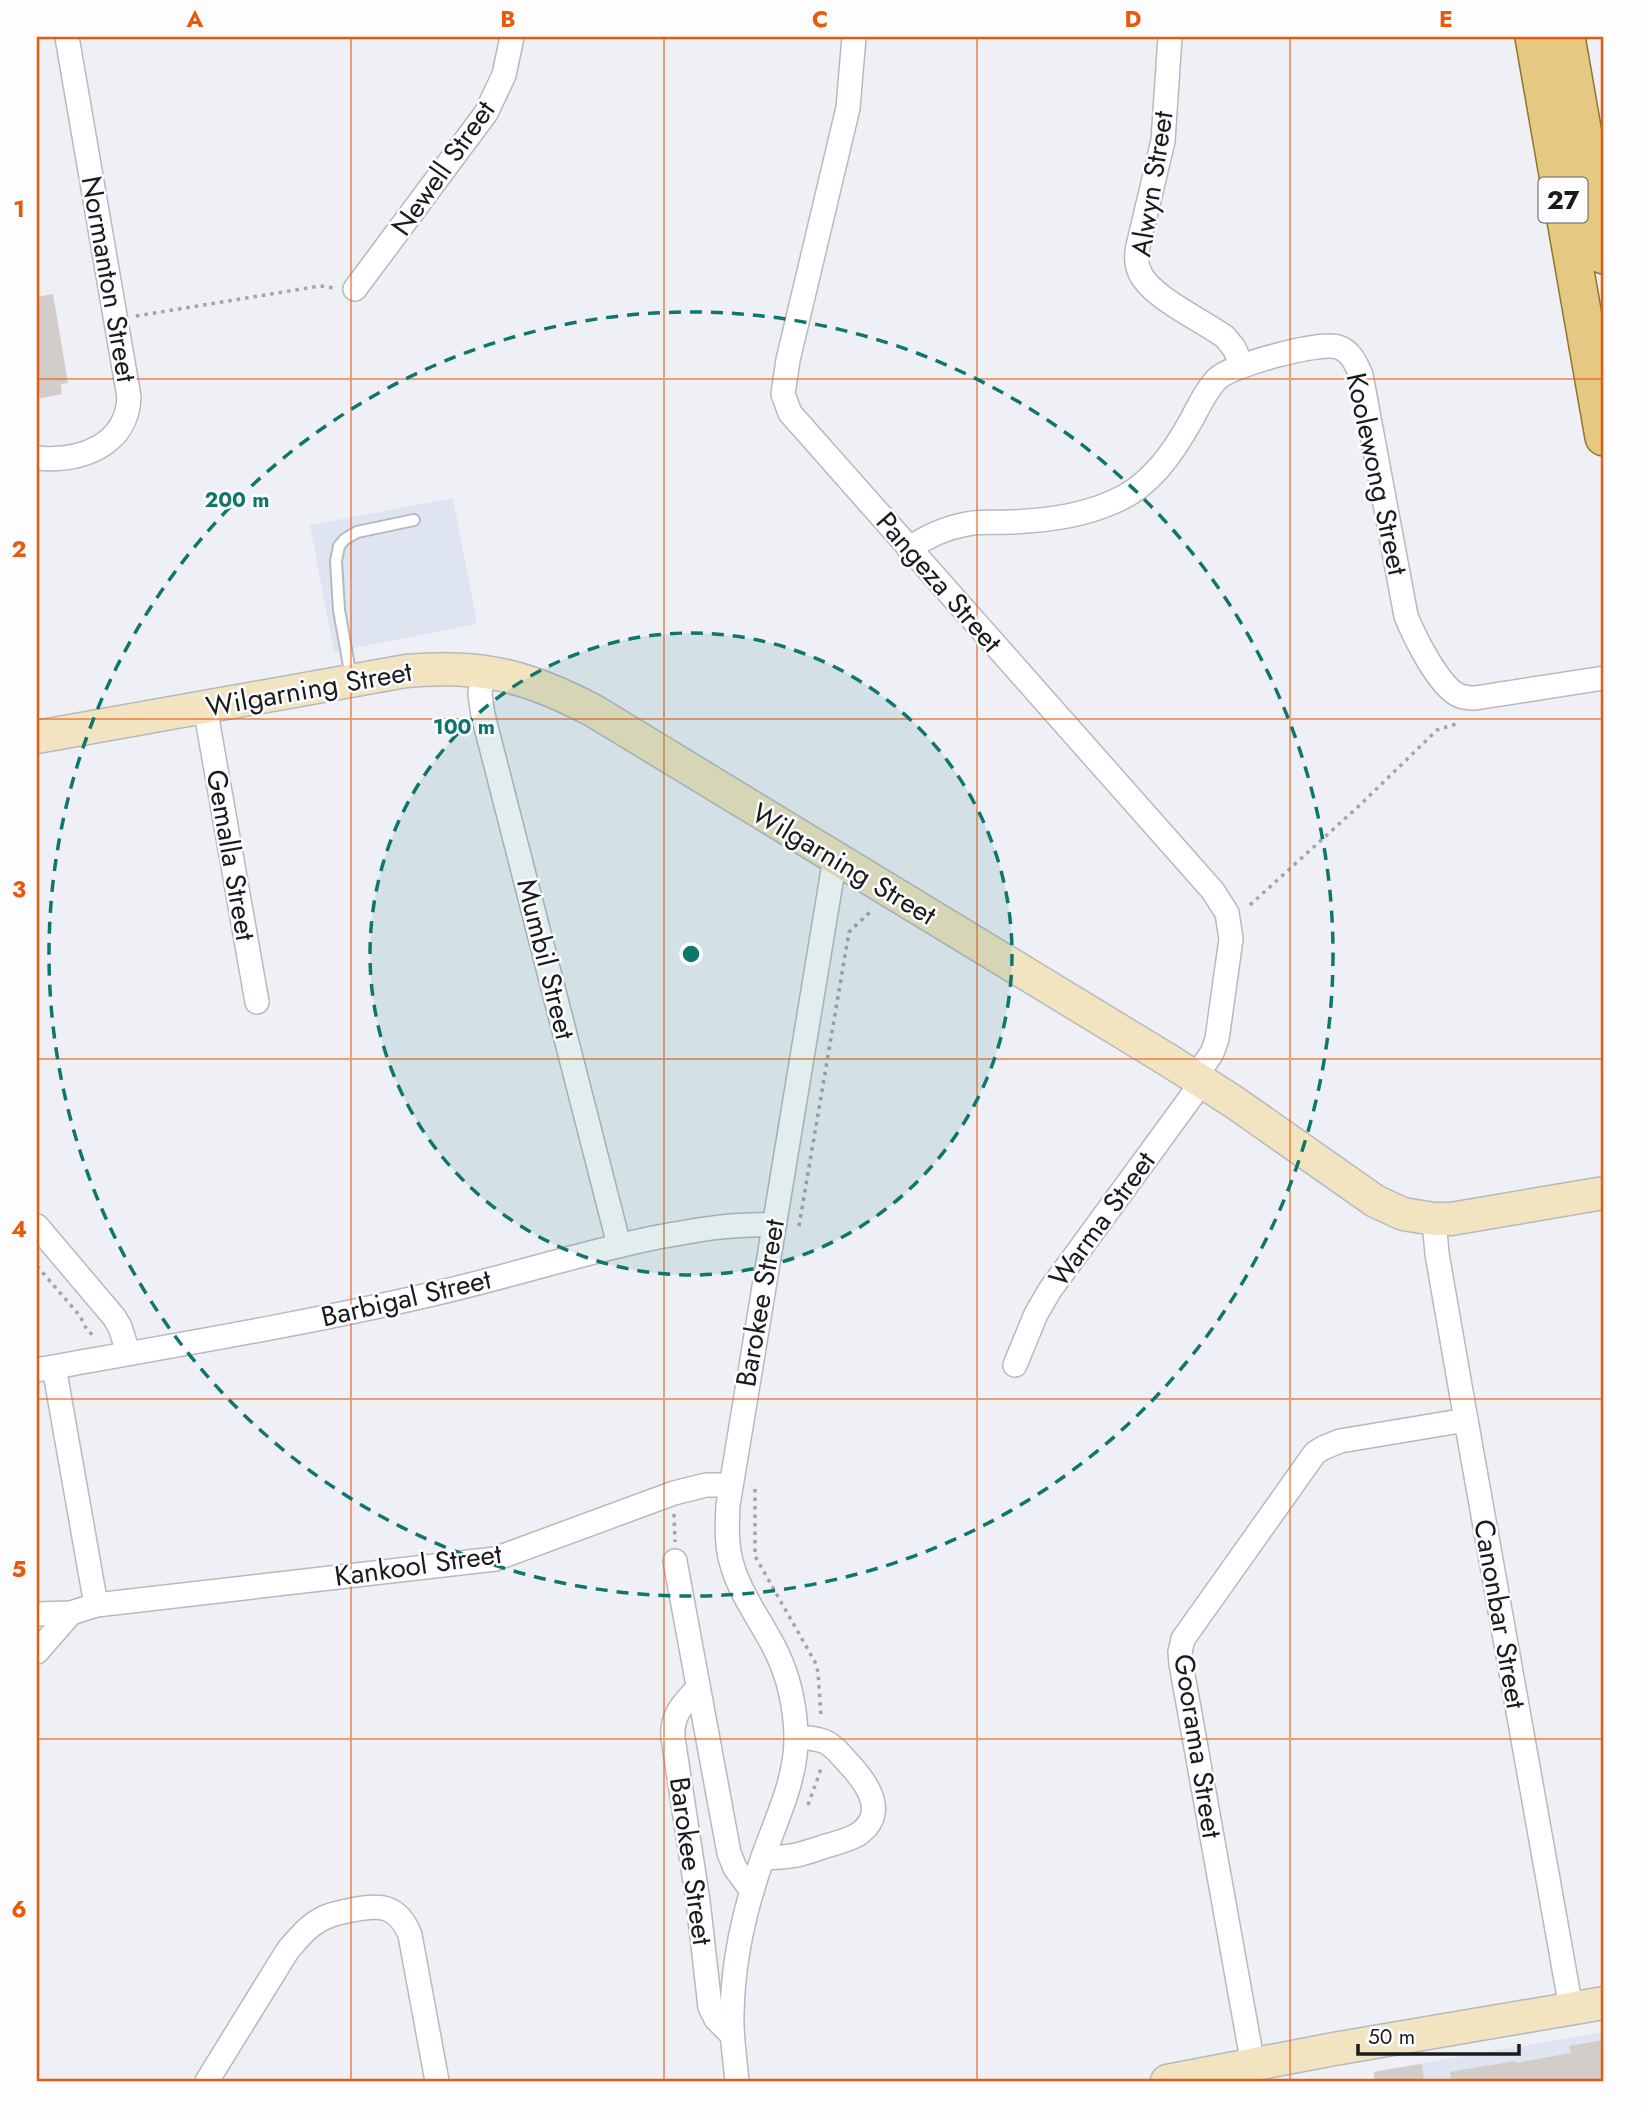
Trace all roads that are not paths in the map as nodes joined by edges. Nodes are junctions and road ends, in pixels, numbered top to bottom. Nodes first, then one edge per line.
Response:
1 (67, 37) edge
2 (512, 37) edge
3 (854, 37) edge
4 (1170, 37) edge
5 (1534, 37) edge
6 (1566, 37) edge
7 (1604, 255) edge
8 (355, 289) road end
9 (1598, 361) edge
10 (1242, 366) junction
11 (1604, 437) edge
12 (37, 458) edge
13 (414, 520) dead end
14 (909, 549) junction
15 (482, 671) junction
16 (1604, 678) edge
17 (352, 680) junction
18 (205, 707) junction
19 (37, 737) edge
20 (835, 858) junction
21 (257, 1002) dead end
22 (1199, 1079) junction
23 (1604, 1193) edge
24 (1434, 1219) junction
25 (774, 1225) junction
26 (37, 1226) edge
27 (619, 1245) junction
28 (128, 1352) junction
29 (1016, 1365) dead end
30 (45, 1368) edge
31 (1466, 1420) junction
32 (730, 1485) junction
33 (675, 1561) road end
34 (96, 1605) junction
35 (71, 1613) junction
36 (37, 1614) edge
37 (37, 1652) edge
38 (698, 1688) junction
39 (796, 1737) junction
40 (763, 1857) junction
41 (752, 1891) junction
42 (1604, 2003) edge
43 (1571, 2008) junction
44 (732, 2035) junction
45 (1253, 2065) junction
46 (206, 2081) edge
47 (437, 2081) edge
48 (737, 2081) edge
49 (1167, 2081) edge

1 - 12 street, Normanton Street
2 - 8 street, Newell Street
3 - 14 street, Pangeza Street
4 - 10 street, Alwyn Street
5 - 9 main road, 27
6 - 7 main road, 27
9 - 11 main road, 27
10 - 14 street, Koolewong Street
10 - 16 street, Koolewong Street
13 - 17 lane
14 - 22 street, Pangeza Street
15 - 17 street, Wilgarning Street
15 - 20 street, Wilgarning Street
15 - 27 street, Mumbil Street
17 - 18 street, Wilgarning Street
18 - 19 street, Wilgarning Street
18 - 21 street, Gemalla Street
20 - 22 street, Wilgarning Street
20 - 25 street, Barokee Street
22 - 24 street, Wilgarning Street
22 - 29 street, Warma Street
23 - 24 street, Wilgarning Street
24 - 31 street, Canonbar Street
25 - 27 street, Barbigal Street
25 - 32 street, Barokee Street
26 - 28 street
27 - 28 street, Barbigal Street
28 - 30 street, Barbigal Street
30 - 34 street
31 - 43 street, Canonbar Street
31 - 45 street, Goorama Street
32 - 34 street, Kankool Street
32 - 39 street, Barokee Street
33 - 38 street, Barokee Street
34 - 35 street, Kankool Street
35 - 36 street, Kankool Street
35 - 37 street
38 - 41 street, Barokee Street
38 - 44 street, Barokee Street
39 - 40 street, Barokee Street
39 - 40 street
40 - 41 street, Barokee Street
41 - 44 street, Barokee Street
42 - 43 street
43 - 45 street
44 - 48 street, Barokee Street
45 - 49 street
46 - 47 street

